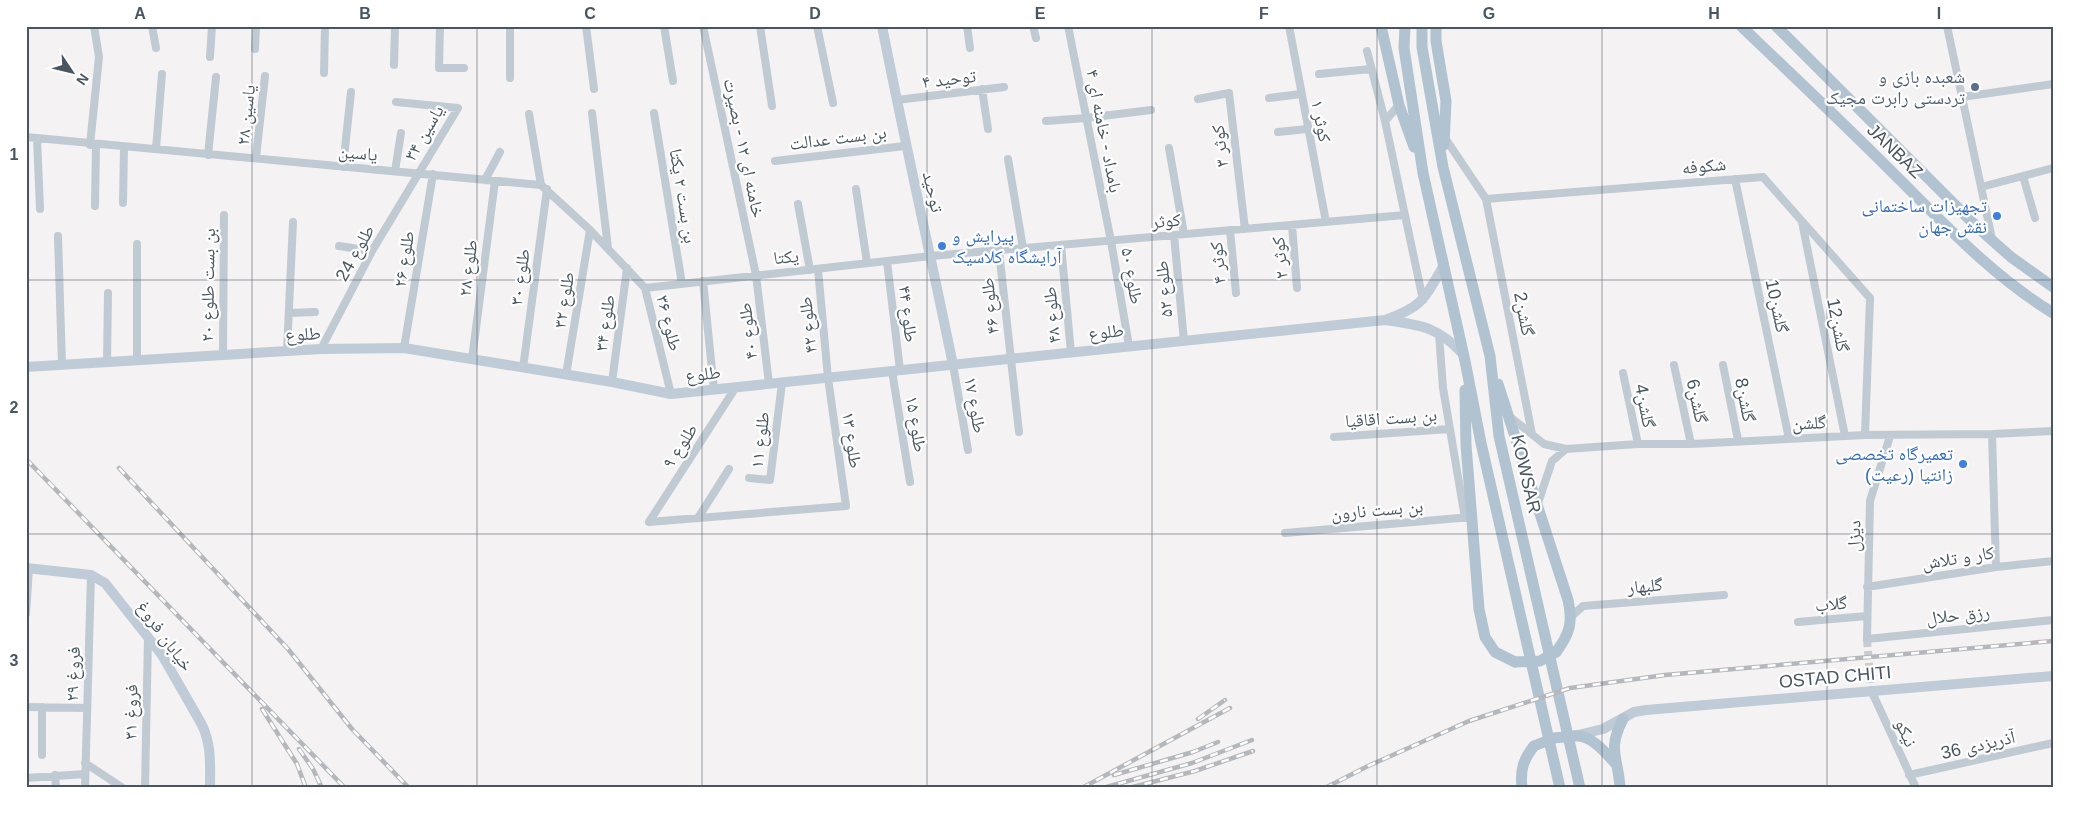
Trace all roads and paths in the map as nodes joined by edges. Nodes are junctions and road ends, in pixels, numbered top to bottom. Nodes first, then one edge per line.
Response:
1 (94, 26) edge
2 (152, 26) edge
3 (212, 26) edge
4 (256, 26) edge
5 (325, 26) edge
6 (395, 26) edge
7 (440, 26) edge
8 (510, 26) edge
9 (586, 26) edge
10 (664, 26) edge
11 (702, 26) edge
12 (760, 26) edge
13 (817, 26) edge
14 (882, 26) edge
15 (967, 26) edge
16 (1033, 26) edge
17 (1068, 26) edge
18 (1289, 26) edge
19 (1379, 26) edge
20 (1405, 26) edge
21 (1422, 26) edge
22 (1436, 26) edge
23 (1741, 26) edge
24 (1776, 26) edge
25 (1947, 26) edge
26 (1036, 38) dead end
27 (156, 48) dead end
28 (970, 48) dead end
29 (255, 49) dead end
30 (1367, 51) dead end
31 (210, 57) dead end
32 (394, 65) dead end
33 (464, 68) dead end
34 (1371, 69) junction
35 (324, 73) dead end
36 (162, 74) dead end
37 (1319, 74) dead end
38 (265, 76) dead end
39 (216, 77) dead end
40 (510, 78) dead end
41 (673, 81) dead end
42 (2053, 84) edge
43 (1004, 87) dead end
44 (594, 89) dead end
45 (982, 90) junction
46 (351, 92) dead end
47 (1301, 94) junction
48 (1962, 97) junction
49 (1269, 98) dead end
50 (1198, 99) dead end
51 (897, 100) junction
52 (396, 102) dead end
53 (833, 103) dead end
54 (1399, 105) junction
55 (772, 106) dead end
56 (1151, 110) dead end
57 (592, 113) dead end
58 (654, 113) dead end
59 (529, 114) dead end
60 (1086, 118) junction
61 (1046, 121) dead end
62 (1385, 121) junction
63 (988, 129) dead end
64 (1307, 129) junction
65 (1278, 132) dead end
66 (401, 133) dead end
67 (26, 137) edge
68 (37, 138) junction
69 (1444, 138) junction
70 (93, 145) junction
71 (905, 146) junction
72 (124, 147) junction
73 (1169, 148) dead end
74 (156, 149) junction
75 (500, 152) dead end
76 (208, 155) junction
77 (256, 158) junction
78 (1008, 159) dead end
79 (775, 161) dead end
80 (343, 167) junction
81 (1443, 167) junction
82 (2053, 168) edge
83 (395, 171) junction
84 (418, 173) junction
85 (1422, 173) junction
86 (433, 174) junction
87 (2024, 176) junction
88 (1734, 179) junction
89 (485, 180) junction
90 (495, 181) junction
91 (544, 187) junction
92 (1981, 187) junction
93 (856, 189) dead end
94 (1486, 199) junction
95 (123, 203) dead end
96 (798, 204) dead end
97 (95, 206) dead end
98 (40, 209) dead end
99 (224, 215) dead end
100 (1405, 215) junction
101 (2035, 218) dead end
102 (1801, 220) junction
103 (293, 222) dead end
104 (1326, 222) junction
105 (1292, 225) junction
106 (1244, 229) junction
107 (590, 230) junction
108 (1230, 230) junction
109 (1184, 234) junction
110 (1174, 235) junction
111 (58, 236) dead end
112 (1111, 241) junction
113 (1992, 241) junction
114 (137, 244) dead end
115 (1061, 245) junction
116 (339, 246) dead end
117 (608, 248) junction
118 (1023, 248) junction
119 (372, 250) junction
120 (999, 250) junction
121 (931, 256) junction
122 (887, 261) junction
123 (867, 264) junction
124 (1444, 265) junction
125 (627, 268) junction
126 (814, 269) junction
127 (756, 276) junction
128 (703, 281) junction
129 (2050, 283) edge
130 (682, 284) junction
131 (645, 288) junction
132 (1297, 288) dead end
133 (108, 293) dead end
134 (1236, 293) dead end
135 (1423, 300) junction
136 (315, 312) dead end
137 (290, 313) junction
138 (2053, 313) edge
139 (1385, 320) junction
140 (1439, 334) junction
141 (1184, 341) junction
142 (1128, 346) junction
143 (404, 348) junction
144 (321, 349) junction
145 (287, 351) junction
146 (1071, 352) junction
147 (223, 355) junction
148 (1490, 356) junction
149 (1464, 357) junction
150 (472, 359) junction
151 (1011, 359) junction
152 (137, 360) junction
153 (107, 362) junction
154 (62, 365) junction
155 (953, 365) junction
156 (1674, 365) dead end
157 (1723, 365) dead end
158 (26, 367) edge
159 (523, 368) junction
160 (896, 371) junction
161 (1623, 373) dead end
162 (566, 375) junction
163 (828, 378) junction
164 (612, 382) junction
165 (782, 383) junction
166 (769, 384) junction
167 (736, 388) junction
168 (714, 390) junction
169 (671, 394) junction
170 (1508, 415) junction
171 (1450, 429) junction
172 (2053, 431) edge
173 (1019, 432) dead end
174 (1532, 434) junction
175 (1992, 434) junction
176 (1865, 435) junction
177 (1844, 436) junction
178 (1890, 436) junction
179 (1334, 437) dead end
180 (1789, 439) junction
181 (1738, 440) junction
182 (1638, 444) junction
183 (1690, 444) junction
184 (1566, 449) junction
185 (968, 450) dead end
186 (728, 469) dead end
187 (750, 478) dead end
188 (910, 482) dead end
189 (1538, 504) junction
190 (698, 518) junction
191 (1468, 518) junction
192 (1285, 533) dead end
193 (2053, 561) edge
194 (1996, 567) junction
195 (28, 568) edge
196 (91, 575) junction
197 (1867, 587) junction
198 (1724, 595) dead end
199 (26, 614) edge
200 (1572, 616) junction
201 (1867, 616) junction
202 (2053, 620) edge
203 (1798, 622) dead end
204 (148, 637) junction
205 (1867, 639) joint
206 (2053, 676) edge
207 (1870, 690) junction
208 (26, 706) edge
209 (42, 707) junction
210 (87, 708) junction
211 (1623, 719) junction
212 (1576, 736) junction
213 (2053, 743) edge
214 (42, 755) dead end
215 (85, 763) junction
216 (1616, 764) junction
217 (85, 774) junction
218 (55, 775) junction
219 (1909, 775) junction
220 (26, 778) edge
221 (56, 788) edge
222 (85, 788) edge
223 (123, 788) edge
224 (144, 788) edge
225 (210, 788) edge
226 (1522, 788) edge
227 (1560, 788) edge
228 (1580, 788) edge
229 (1620, 788) edge
230 (1916, 788) edge

1 - 70 street
2 - 27 street
3 - 31 street
4 - 29 street
5 - 35 street
6 - 32 street
7 - 33 street
8 - 40 street
9 - 44 street
10 - 41 street
11 - 127 street, خامنه ای ۱۲ - بصیرت
12 - 55 street
13 - 53 street
14 - 51 street, توحید
15 - 28 street
16 - 26 street
17 - 60 street, بامداد - خامنه ای ۴
18 - 47 street, کوثر ۱
19 - 54 main road
20 - 85 main road
21 - 81 main road
22 - 69 main road
23 - 138 main road, JANBAZ
24 - 113 main road, JANBAZ
25 - 48 street
30 - 34 street
34 - 37 street
34 - 62 street
36 - 74 street
38 - 77 street, یاسین ۲۸
39 - 76 street
42 - 48 street
43 - 45 street, توحید ۴
45 - 51 street, توحید ۴
45 - 63 street
46 - 80 street
47 - 49 street
47 - 64 street, کوثر ۱
48 - 92 street
50 - 106 street, کوثر ۳
51 - 71 street, توحید
52 - 84 street, یاسین ۳۴
54 - 62 street
54 - 85 main road
56 - 60 street
57 - 117 street
58 - 130 street, بن بست ۲ یکتا
59 - 91 street, طلوع ۳۰
60 - 61 street
60 - 112 street, بامداد - خامنه ای ۴
62 - 100 street
64 - 65 street
64 - 104 street, کوثر ۱
66 - 83 street
67 - 68 street, یاسین
68 - 70 street, یاسین
68 - 98 street
69 - 81 main road
69 - 94 street
70 - 72 street, یاسین
70 - 97 street
71 - 79 street, بن بست عدالت
71 - 121 street, توحید
72 - 74 street, یاسین
72 - 95 street
73 - 109 street
74 - 76 street, یاسین
75 - 89 street
76 - 77 street, یاسین
77 - 80 street, یاسین
78 - 118 street
80 - 83 street, یاسین
81 - 148 main road, KOWSAR
82 - 87 street
83 - 84 street, یاسین
84 - 86 street, یاسین
84 - 119 street, طلوع 24
85 - 124 main road, KOWSAR
86 - 89 street, یاسین
86 - 143 street, طلوع ۲۶
87 - 92 street
87 - 101 street
88 - 94 street, شکوفه
88 - 102 street, شکوفه
88 - 180 street, گلشن10
89 - 90 street, یاسین
90 - 91 street, یاسین
90 - 150 street, طلوع ۲۸
91 - 107 street
91 - 159 street, طلوع ۳۰
92 - 113 street
93 - 123 street
94 - 174 street, گلشن2
96 - 126 street, طلوع ۴۲
99 - 147 street, بن بست طلوع ۲۰
100 - 104 street, کوثر
100 - 135 street
102 - 176 street, شکوفه
102 - 177 street, گلشن12
103 - 137 street
104 - 105 street, کوثر
105 - 106 street, کوثر
105 - 132 street, کوثر ۲
106 - 108 street, کوثر
107 - 117 street
107 - 162 street, طلوع ۳۲
108 - 109 street, کوثر
108 - 134 street, کوثر ۴
109 - 110 street, کوثر
110 - 112 street, کوثر
110 - 141 street, طلوع ۵۲
111 - 154 street
112 - 115 street, کوثر
112 - 142 street, طلوع ۵۰
113 - 129 main road, JANBAZ
114 - 152 street
115 - 118 street, کوثر
115 - 146 street, طلوع ۴۸
116 - 119 street
117 - 125 street
118 - 120 street, کوثر
119 - 144 street, طلوع 24
120 - 121 street, کوثر
120 - 151 street, طلوع ۴۶
121 - 122 street, یکتا
121 - 155 street, توحید
122 - 123 street, یکتا
122 - 160 street, طلوع ۴۴
123 - 126 street, یکتا
124 - 135 street
124 - 149 main road, KOWSAR
125 - 131 street
125 - 164 street, طلوع ۳۴
126 - 127 street, یکتا
126 - 163 street, طلوع ۴۲
127 - 128 street, یکتا
127 - 166 street, طلوع ۴۰
128 - 130 street, یکتا
128 - 168 street
130 - 131 street, یکتا
131 - 169 street, طلوع ۳۶
133 - 153 street
135 - 139 street
136 - 137 street
137 - 145 street
139 - 140 street
139 - 141 street, طلوع
140 - 149 street
140 - 171 street
141 - 142 street, طلوع
142 - 146 street, طلوع
143 - 144 street, طلوع
143 - 150 street, طلوع
144 - 145 street, طلوع
145 - 147 street, طلوع
146 - 151 street, طلوع
147 - 152 street, طلوع
148 - 170 main road
148 - 228 main road, KOWSAR
149 - 191 main road
149 - 227 main road, KOWSAR
150 - 159 street, طلوع
151 - 155 street, طلوع
151 - 173 street, طلوع ۴۶
152 - 153 street, طلوع
153 - 154 street, طلوع
154 - 158 street, طلوع
155 - 160 street, طلوع
155 - 185 street, طلوع ۱۷
156 - 183 street, گلشن6
157 - 181 street, گلشن8
159 - 162 street, طلوع
160 - 163 street, طلوع
160 - 188 street, طلوع ۱۵
161 - 182 street, گلشن4
162 - 164 street, طلوع
163 - 165 street, طلوع
163 - 190 street, طلوع ۱۳
164 - 169 street, طلوع
165 - 166 street, طلوع
165 - 187 street, طلوع ۱۱
166 - 167 street, طلوع
167 - 168 street, طلوع
167 - 190 street, طلوع ۹
168 - 169 street, طلوع
170 - 174 street, گلشن
170 - 189 main road
171 - 179 street, بن بست اقاقیا
171 - 191 street
172 - 175 street, گلشن
174 - 184 street, گلشن
175 - 178 street, گلشن
175 - 194 street
176 - 177 street, گلشن
176 - 178 street, گلشن
177 - 180 street, گلشن
178 - 197 street, دیزل
180 - 181 street, گلشن
181 - 183 street, گلشن
182 - 183 street, گلشن
182 - 184 street, گلشن
184 - 189 street
186 - 190 street
189 - 200 main road
191 - 192 street, بن بست نارون
191 - 200 main road, bridge
193 - 194 street, کار و تلاش
194 - 197 street, کار و تلاش
195 - 196 street
195 - 199 street
196 - 204 street, خیابان فروغ
196 - 210 street, فروغ ۲۹
197 - 201 street, دیزل
198 - 200 street, گلبهار
201 - 203 street, گلاب
201 - 205 street, دیزل
202 - 205 street, رزق حلال
204 - 224 street, فروغ ۳۱
204 - 225 street, خیابان فروغ
206 - 207 street, OSTAD CHITI
207 - 211 street, OSTAD CHITI
207 - 219 street, نیکو
208 - 209 street
209 - 210 street
209 - 214 street
210 - 215 street, فروغ ۲۹
211 - 212 street, OSTAD CHITI
211 - 216 main road
212 - 216 main road
212 - 226 main road, bridge
213 - 219 street, آذریزدی 36
215 - 217 street, فروغ ۲۹
215 - 223 street
216 - 229 main road
217 - 218 street
217 - 222 street, فروغ ۲۹
218 - 220 street
218 - 221 street
219 - 230 street, نیکو

